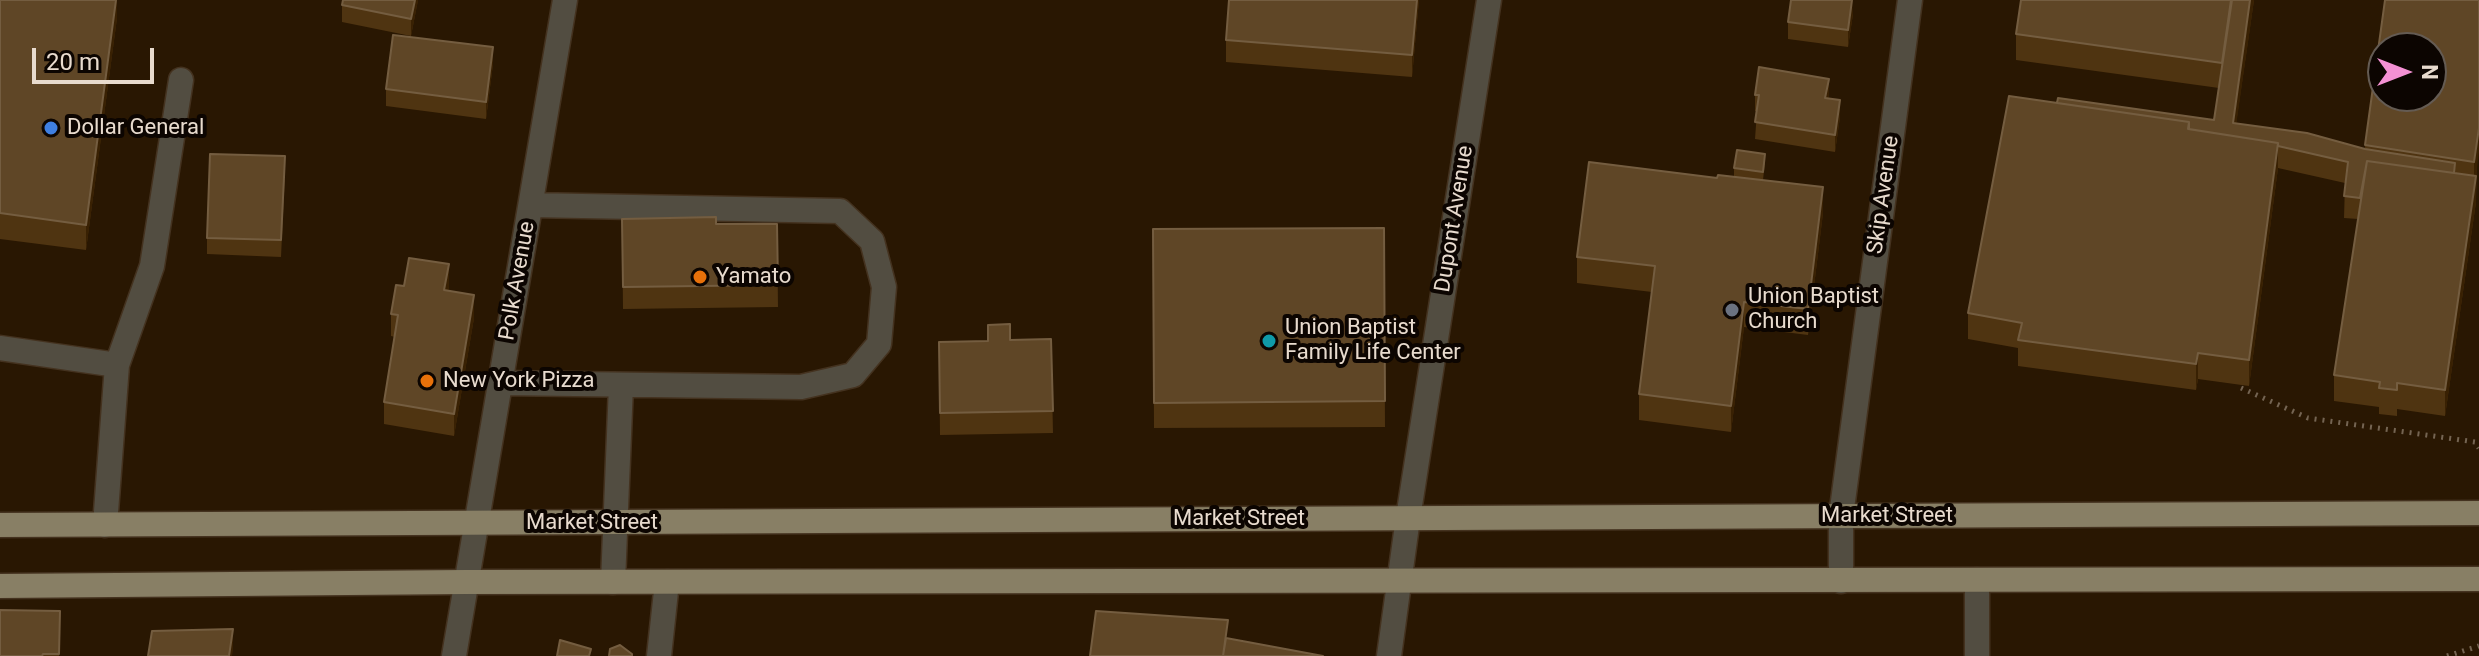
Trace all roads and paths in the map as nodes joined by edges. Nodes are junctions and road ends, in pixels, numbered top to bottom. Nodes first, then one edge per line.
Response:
1 (565, 0) edge
2 (1489, 0) edge
3 (1910, 0) edge
4 (181, 80) dead end
5 (531, 205) junction
6 (0, 348) edge
7 (117, 365) junction
8 (500, 383) junction
9 (621, 385) junction
10 (2241, 388) edge
11 (2479, 448) edge
12 (2479, 513) edge
13 (1841, 516) junction
14 (1408, 518) junction
15 (478, 523) junction
16 (615, 523) junction
17 (0, 525) edge
18 (105, 525) junction
19 (2479, 579) edge
20 (1977, 580) junction
21 (1398, 581) junction
22 (1841, 581) junction
23 (465, 582) junction
24 (613, 582) junction
25 (667, 582) junction
26 (0, 586) edge
27 (2479, 646) edge
28 (454, 656) edge
29 (659, 656) edge
30 (1389, 656) edge
31 (1977, 656) edge
32 (2447, 656) edge

1 - 5 street, Polk Avenue
2 - 14 street, Dupont Avenue
3 - 13 street, Skip Avenue
4 - 7 street
5 - 8 street, Polk Avenue
5 - 9 street
6 - 7 street
7 - 18 street
8 - 9 street
8 - 15 street, Polk Avenue
9 - 16 street
10 - 11 path
12 - 13 main road, Market Street
13 - 14 main road, Market Street
13 - 22 street, Skip Avenue
14 - 16 main road, Market Street
14 - 21 street, Dupont Avenue
15 - 16 main road, Market Street
15 - 18 main road, Market Street
15 - 23 street, Polk Avenue
16 - 24 street
17 - 18 main road, Market Street
19 - 20 main road
20 - 22 main road
20 - 31 street
21 - 22 main road
21 - 25 main road
21 - 30 street, Dupont Avenue
23 - 24 main road
23 - 26 main road
23 - 28 street, Polk Avenue
24 - 25 main road
25 - 29 street
27 - 32 path

